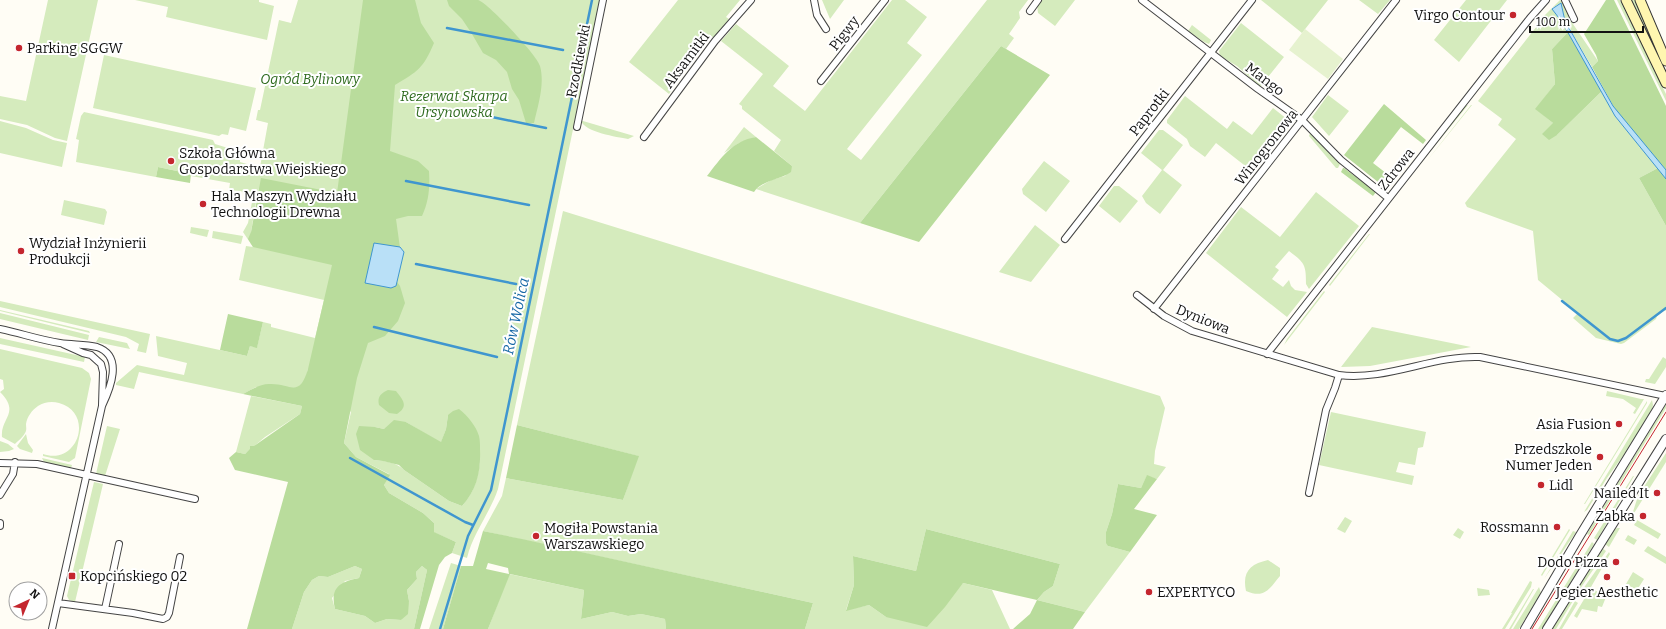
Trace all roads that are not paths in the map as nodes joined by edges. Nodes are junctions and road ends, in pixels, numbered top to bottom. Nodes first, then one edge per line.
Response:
1 (603, 0) edge
2 (750, 0) edge
3 (814, 0) edge
4 (885, 0) edge
5 (1038, 0) edge
6 (1142, 0) edge
7 (1252, 0) edge
8 (1396, 0) edge
9 (1546, 0) edge
10 (1565, 0) edge
11 (1626, 0) edge
12 (1640, 0) edge
13 (1030, 11) dead end
14 (1574, 19) dead end
15 (826, 29) dead end
16 (1210, 52) junction
17 (1666, 61) edge
18 (821, 81) dead end
19 (1666, 83) edge
20 (1302, 120) junction
21 (577, 127) dead end
22 (644, 137) dead end
23 (1388, 198) junction
24 (1065, 239) dead end
25 (1137, 296) dead end
26 (1154, 309) junction
27 (0, 329) edge
28 (60, 343) junction
29 (1267, 354) junction
30 (1339, 375) junction
31 (1666, 396) edge
32 (102, 406) junction
33 (1666, 438) edge
34 (0, 462) edge
35 (15, 462) junction
36 (87, 475) junction
37 (1309, 493) dead end
38 (0, 495) edge
39 (195, 499) dead end
40 (0, 523) edge
41 (0, 526) edge
42 (119, 544) dead end
43 (180, 557) dead end
44 (58, 603) junction
45 (105, 609) junction
46 (52, 629) edge
47 (1525, 629) edge
48 (1547, 629) edge

1 - 21 street, Rzodkiewki
2 - 22 street, Aksamitki
3 - 15 street
4 - 18 street, Pigwy
5 - 13 street
6 - 16 street, Mango
7 - 16 street, Paprotki
8 - 20 street, Winogronowa
9 - 23 street, Zdrowa
10 - 14 street
11 - 19 main road
12 - 17 main road
16 - 20 street, Mango
16 - 24 street, Paprotki
20 - 23 street, Mango
20 - 26 street, Winogronowa
23 - 29 street, Zdrowa
25 - 26 street, Dyniowa
26 - 29 street, Dyniowa
27 - 28 street
28 - 32 street
28 - 32 street
29 - 30 street, Dyniowa
30 - 31 street, Dyniowa
30 - 37 street
31 - 47 street
32 - 36 street
33 - 48 street
34 - 35 street
35 - 36 street
35 - 38 street
36 - 39 street
36 - 44 street
40 - 41 street
42 - 45 street
43 - 45 street
44 - 45 street
44 - 46 street

